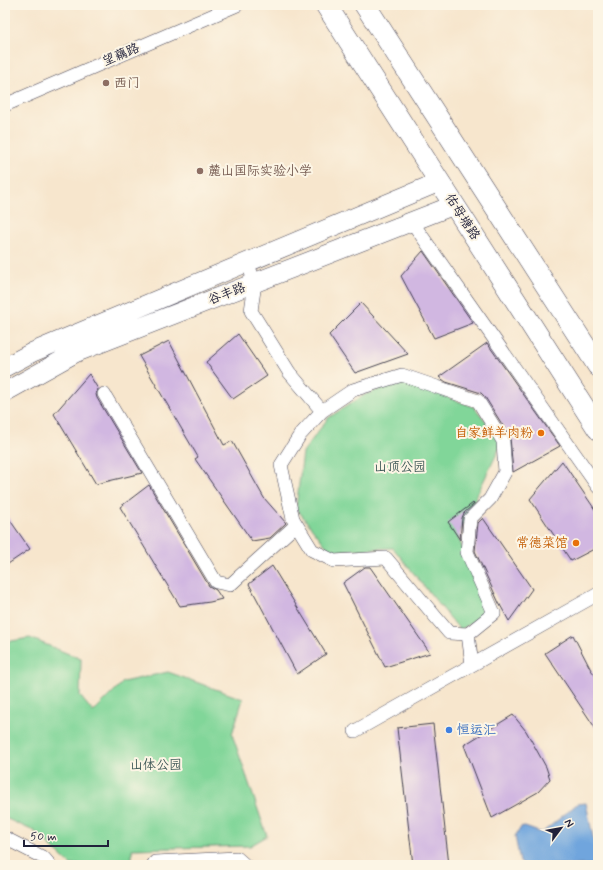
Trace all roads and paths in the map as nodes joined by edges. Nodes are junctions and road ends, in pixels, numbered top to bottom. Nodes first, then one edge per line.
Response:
1 (238, 5) edge
2 (326, 5) edge
3 (365, 5) edge
4 (5, 105) edge
5 (439, 182) junction
6 (454, 205) junction
7 (412, 222) junction
8 (247, 262) junction
9 (255, 283) junction
10 (598, 366) edge
11 (5, 367) edge
12 (5, 392) edge
13 (104, 394) dead end
14 (322, 411) junction
15 (598, 429) edge
16 (598, 487) edge
17 (296, 525) junction
18 (598, 594) edge
19 (468, 634) junction
20 (472, 665) junction
21 (355, 731) dead end
22 (5, 838) edge
23 (50, 865) edge
24 (154, 865) edge
25 (245, 865) edge

1 - 4 street, 望藕路
2 - 5 main road, 佑母塘路
3 - 10 main road
5 - 6 main road, 佑母塘路
5 - 8 street, 谷丰路
6 - 7 street, 谷丰路
6 - 15 main road, 佑母塘路
7 - 9 street, 谷丰路
7 - 16 street
8 - 9 street
8 - 11 street, 谷丰路
9 - 12 street, 谷丰路
9 - 14 street
13 - 17 street
14 - 17 street
14 - 19 street
17 - 19 street
18 - 20 street
19 - 20 street
20 - 21 street
22 - 23 street
24 - 25 street

